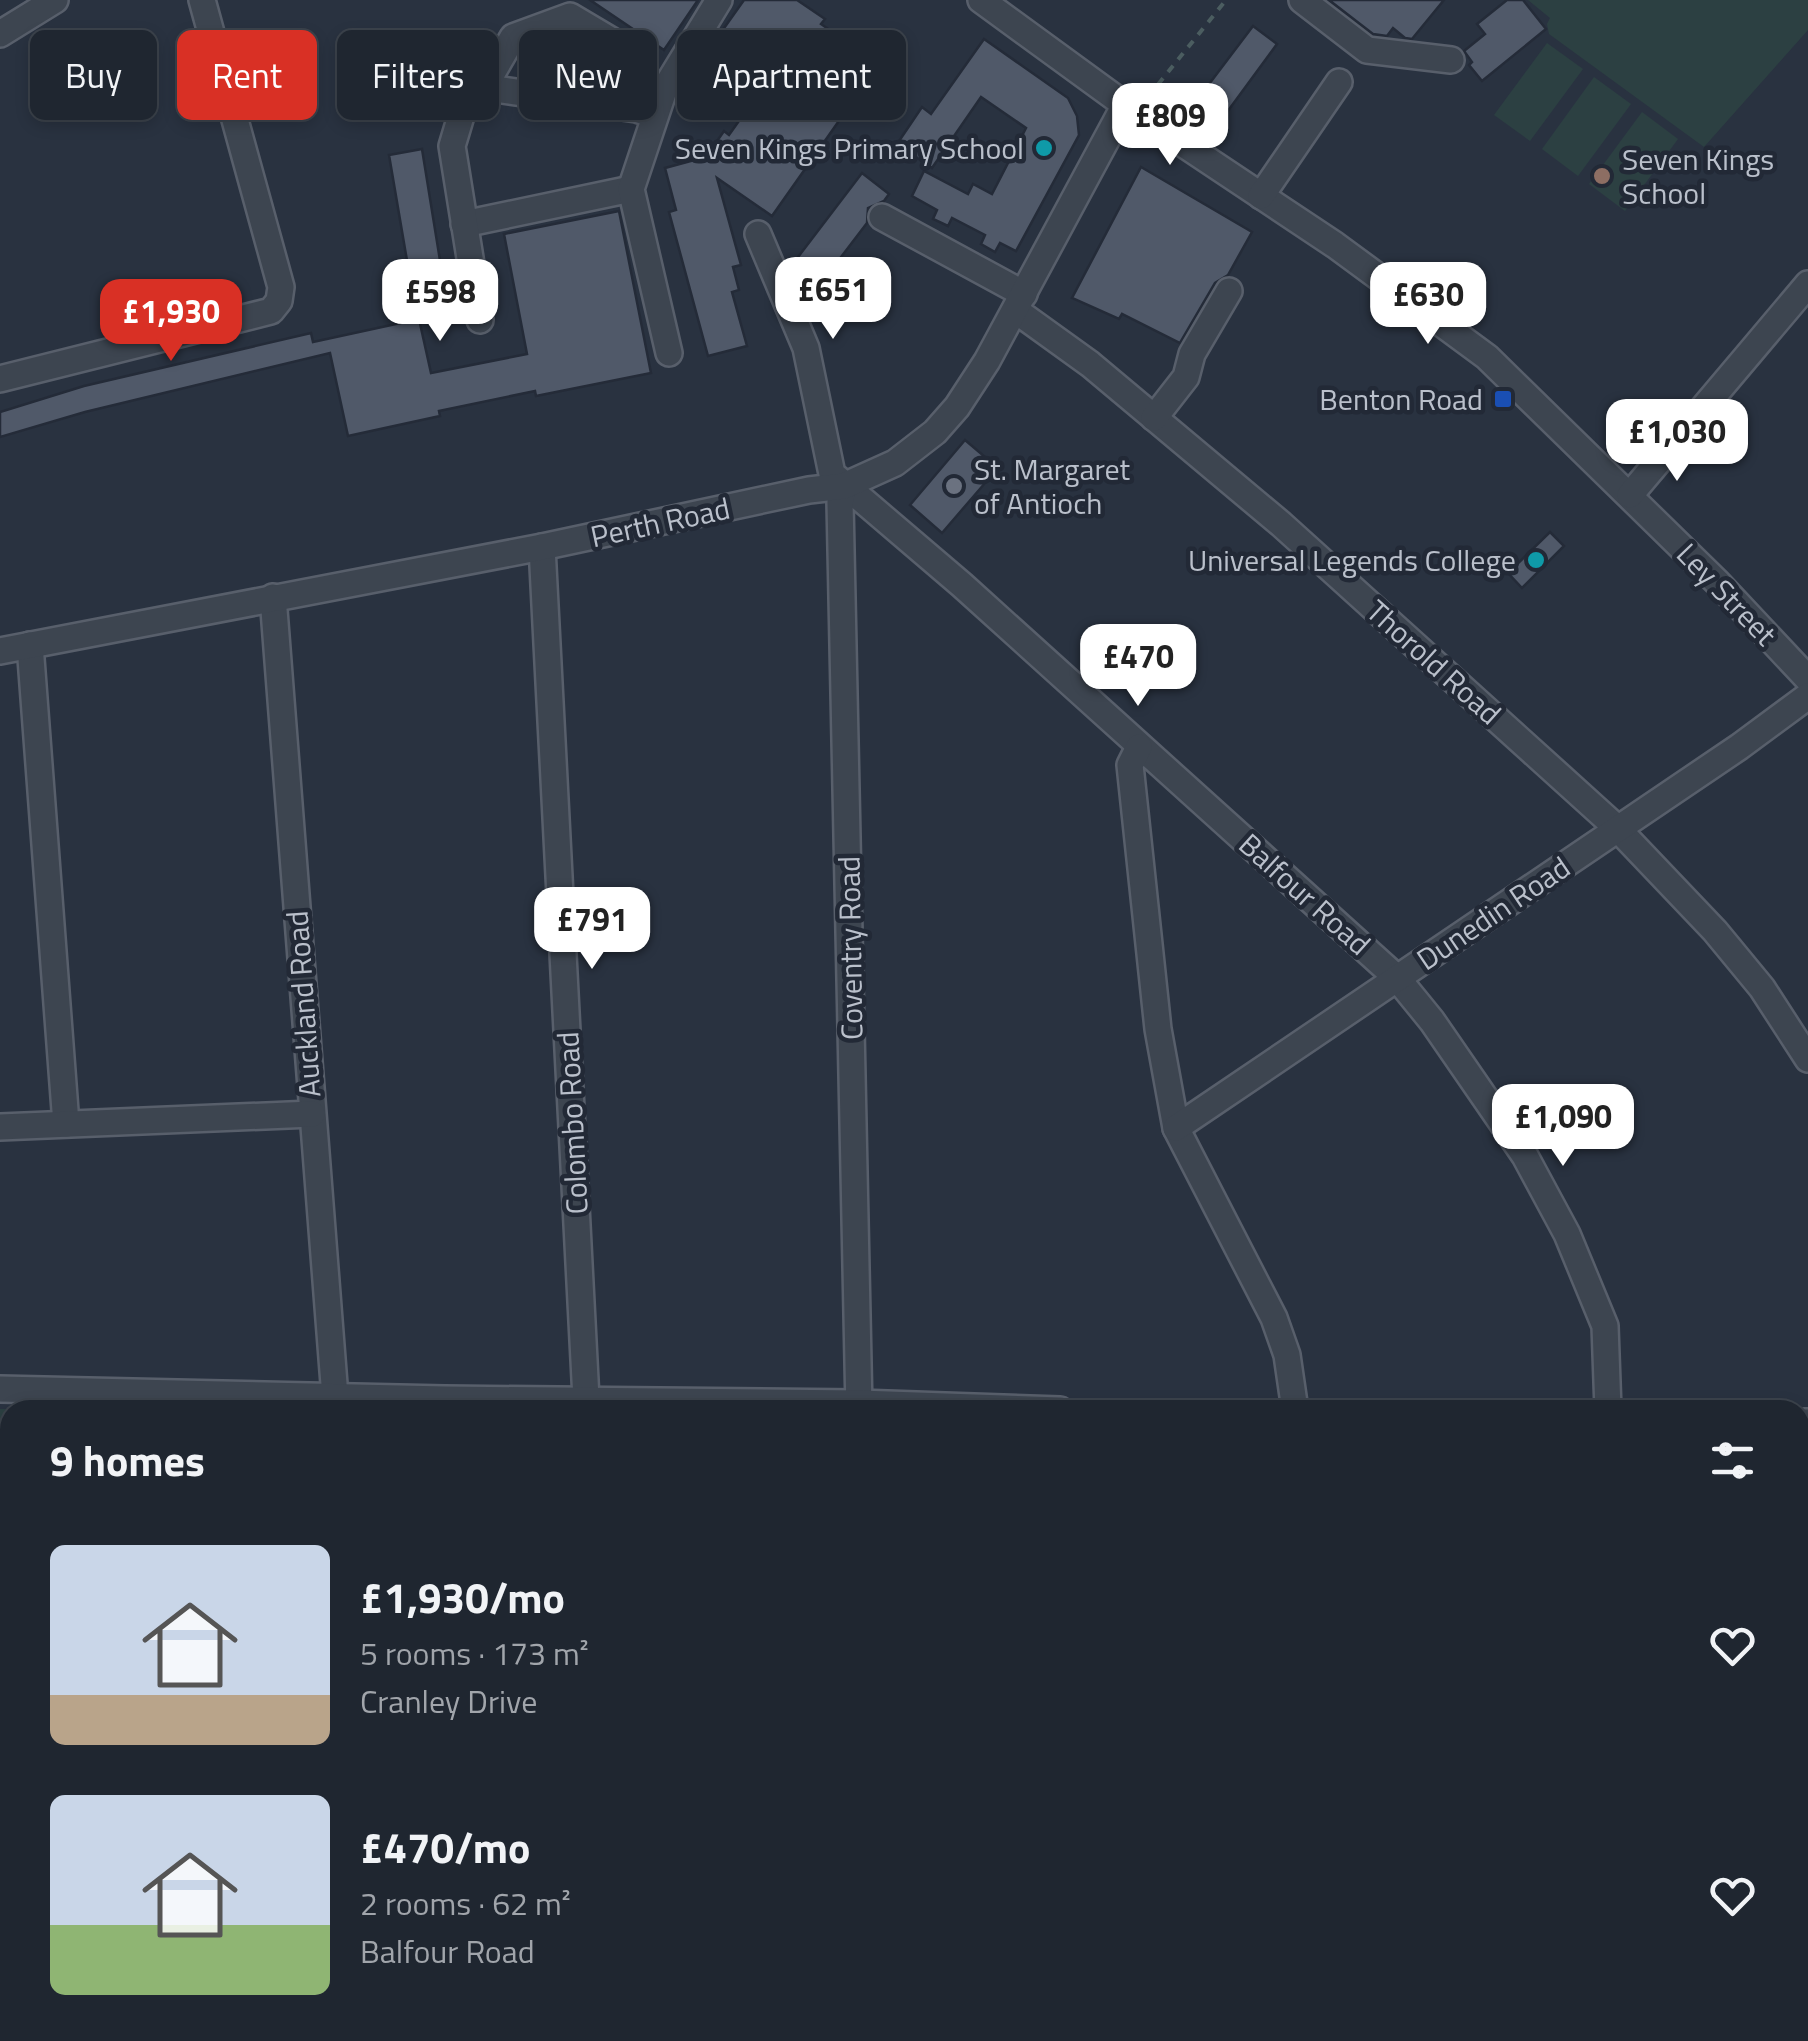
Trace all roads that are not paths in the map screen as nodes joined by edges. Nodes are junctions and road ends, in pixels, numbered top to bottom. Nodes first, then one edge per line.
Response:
1 (55, 0) edge
2 (202, 0) edge
3 (719, 0) edge
4 (981, 0) edge
5 (1302, 0) edge
6 (530, 30) edge
7 (594, 30) edge
8 (0, 34) edge
9 (519, 34) edge
10 (499, 58) edge
11 (1451, 60) dead end
12 (1340, 82) dead end
13 (1131, 109) junction
14 (657, 112) edge
15 (460, 120) edge
16 (654, 120) edge
17 (631, 189) junction
18 (1261, 196) junction
19 (882, 216) dead end
20 (464, 224) junction
21 (758, 234) dead end
22 (1808, 284) edge
23 (1230, 291) dead end
24 (1019, 302) junction
25 (480, 320) dead end
26 (669, 354) dead end
27 (0, 379) edge
28 (1154, 418) junction
29 (844, 486) junction
30 (1630, 496) junction
31 (542, 548) junction
32 (273, 597) junction
33 (30, 646) junction
34 (0, 651) edge
35 (1808, 679) edge
36 (1808, 696) edge
37 (1140, 747) junction
38 (1618, 828) junction
39 (1397, 978) junction
40 (1808, 1059) edge
41 (312, 1114) junction
42 (66, 1124) junction
43 (0, 1128) edge
44 (1176, 1128) junction
45 (0, 1389) edge
46 (586, 1399) junction
47 (155, 1400) edge
48 (336, 1400) edge
49 (444, 1400) edge
50 (620, 1400) edge
51 (859, 1400) edge
52 (1293, 1400) edge
53 (1608, 1400) edge

1 - 8 street
2 - 27 street
3 - 14 street
4 - 13 street, Ley Street
5 - 11 street
6 - 7 street
9 - 10 street
12 - 18 street
13 - 18 street, Ley Street
13 - 24 street, Perth Road
15 - 20 street
16 - 17 street
17 - 20 street
17 - 26 street
18 - 30 street, Ley Street
19 - 24 street, Thorold Road
20 - 25 street
21 - 29 street
22 - 30 street
23 - 28 street
24 - 28 street, Thorold Road
24 - 29 street, Perth Road
28 - 38 street, Thorold Road
29 - 31 street, Perth Road
29 - 37 street, Balfour Road
29 - 51 street, Coventry Road
30 - 35 street, Ley Street
31 - 32 street, Perth Road
31 - 46 street, Colombo Road
32 - 33 street, Perth Road
32 - 41 street, Auckland Road
33 - 34 street, Perth Road
33 - 42 street
36 - 38 street, Dunedin Road
37 - 39 street, Balfour Road
37 - 44 street
38 - 39 street, Dunedin Road
38 - 40 street, Thorold Road
39 - 44 street, Dunedin Road
39 - 53 street, Balfour Road
41 - 42 street
41 - 48 street, Auckland Road
42 - 43 street
44 - 52 street
45 - 47 street
46 - 49 street
46 - 50 street

